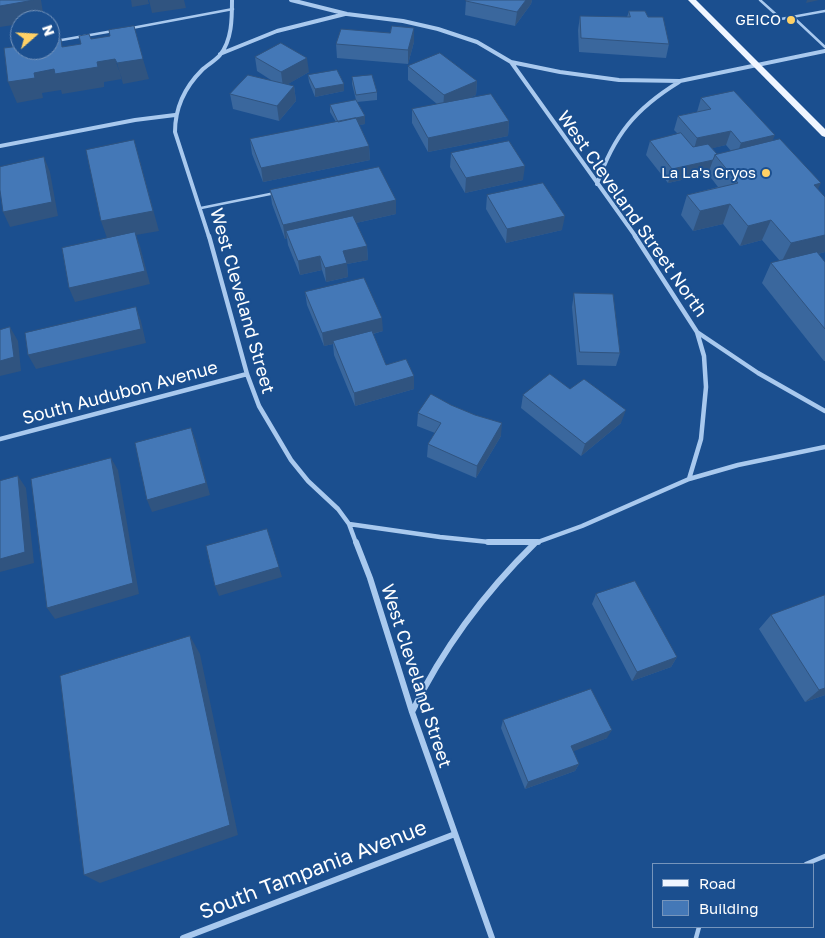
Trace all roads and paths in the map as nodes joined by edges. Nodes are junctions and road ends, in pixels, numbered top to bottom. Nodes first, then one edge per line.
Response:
1 (232, 0) edge
2 (291, 0) edge
3 (692, 0) edge
4 (760, 0) edge
5 (233, 9) junction
6 (825, 11) edge
7 (347, 14) junction
8 (793, 17) junction
9 (125, 29) edge
10 (115, 31) edge
11 (60, 40) edge
12 (825, 47) edge
13 (825, 51) edge
14 (220, 55) junction
15 (511, 62) junction
16 (757, 65) junction
17 (680, 82) junction
18 (175, 116) junction
19 (825, 133) edge
20 (0, 146) edge
21 (596, 184) junction
22 (282, 192) edge
23 (201, 208) junction
24 (697, 332) junction
25 (247, 374) junction
26 (825, 411) edge
27 (0, 439) edge
28 (825, 447) edge
29 (689, 479) junction
30 (349, 524) junction
31 (534, 543) junction
32 (412, 712) junction
33 (454, 834) junction
34 (825, 856) edge
35 (808, 863) edge
36 (183, 938) edge
37 (492, 938) edge

1 - 5 street
2 - 7 street
3 - 16 main road
4 - 8 lane
5 - 9 lane
5 - 14 street
6 - 8 lane
7 - 14 street
7 - 15 street
8 - 12 lane
10 - 11 lane
13 - 16 street
14 - 18 street
15 - 17 street
15 - 21 street, West Cleveland Street North
16 - 17 street
16 - 19 main road
17 - 21 street
18 - 20 street
18 - 23 street, West Cleveland Street
21 - 24 street, West Cleveland Street North
22 - 23 lane
23 - 25 street, West Cleveland Street
24 - 26 street
24 - 29 street, West Cleveland Street North
25 - 27 street, South Audubon Avenue
25 - 30 street, West Cleveland Street
28 - 29 street
29 - 31 street
30 - 31 street
30 - 32 street, West Cleveland Street
31 - 32 street
32 - 33 street, West Cleveland Street
33 - 36 street, South Tampania Avenue
33 - 37 street, West Cleveland Street
34 - 35 lane

